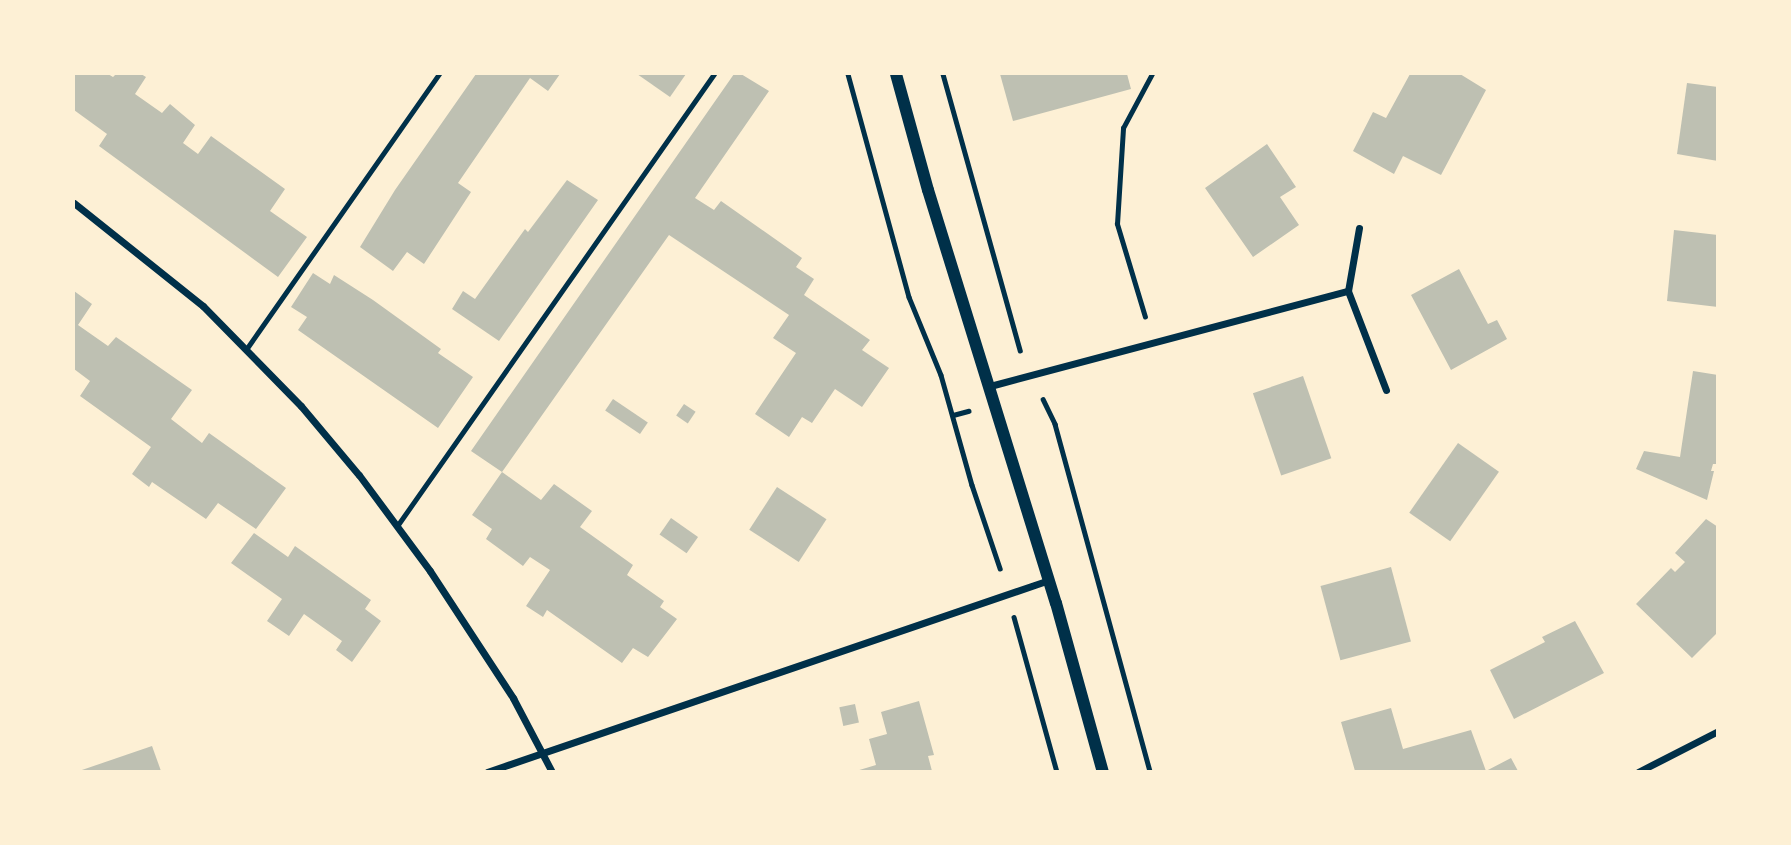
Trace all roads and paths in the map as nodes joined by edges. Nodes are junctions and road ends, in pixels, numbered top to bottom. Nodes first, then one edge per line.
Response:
1 (439, 74) edge
2 (714, 74) edge
3 (848, 74) edge
4 (896, 74) edge
5 (943, 74) edge
6 (1152, 74) edge
7 (74, 203) edge
8 (1359, 228) dead end
9 (1348, 291) junction
10 (1153, 342) junction
11 (247, 348) junction
12 (1031, 375) junction
13 (990, 386) junction
14 (1386, 390) dead end
15 (397, 527) junction
16 (1049, 580) junction
17 (1008, 594) junction
18 (1717, 731) edge
19 (544, 752) junction
20 (487, 772) edge
21 (552, 772) edge
22 (1057, 772) edge
23 (1103, 772) edge
24 (1150, 772) edge
25 (1638, 772) edge

1 - 11 lane
2 - 15 lane
3 - 17 path
4 - 13 street
5 - 12 path
6 - 10 path
7 - 11 street
8 - 9 street
9 - 10 street
9 - 14 street
10 - 12 street
11 - 15 street
12 - 13 street
12 - 24 path
13 - 16 street
15 - 19 street
16 - 17 street
16 - 23 street
17 - 19 street
17 - 22 path
18 - 25 street
19 - 20 street
19 - 21 street

